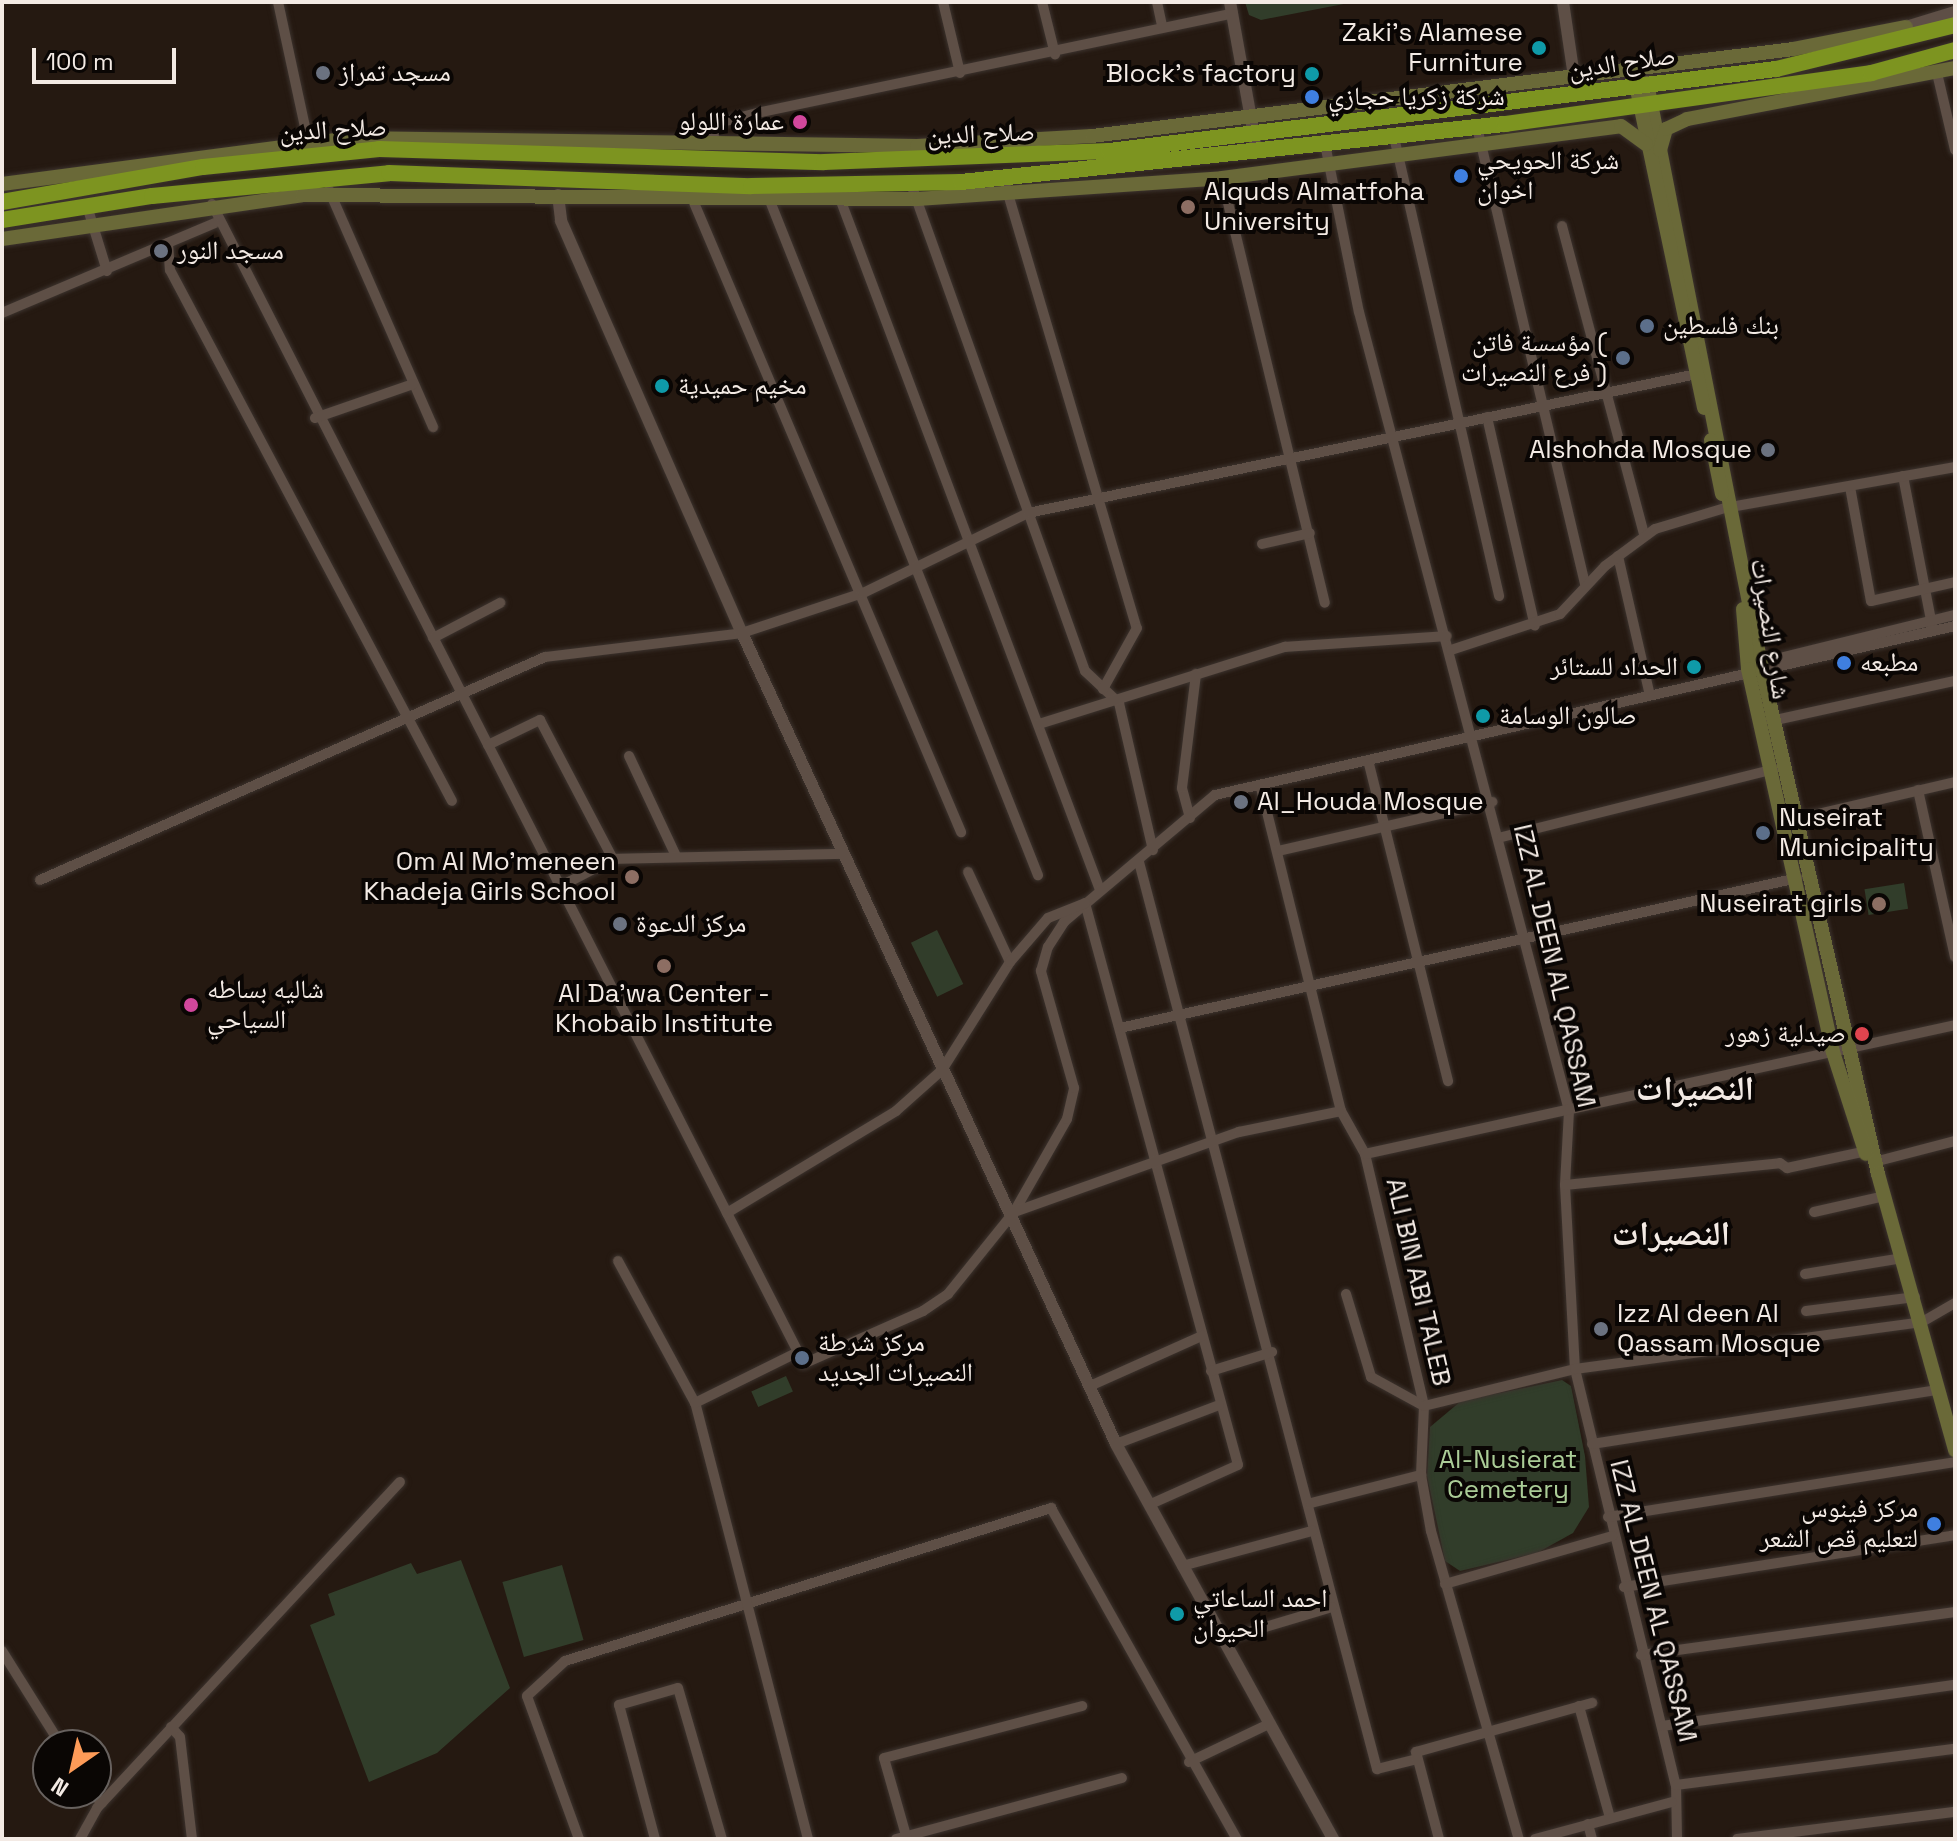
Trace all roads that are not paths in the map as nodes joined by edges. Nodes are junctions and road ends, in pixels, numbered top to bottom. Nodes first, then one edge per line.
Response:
1 (278, 2) edge
2 (943, 2) edge
3 (1042, 2) edge
4 (1157, 2) edge
5 (1563, 2) edge
6 (1232, 8) edge
7 (1955, 12) edge
8 (1955, 25) edge
9 (1162, 26) junction
10 (1906, 27) junction
11 (1923, 34) junction
12 (1955, 50) edge
13 (1055, 54) junction
14 (1955, 68) edge
15 (960, 73) junction
16 (1937, 73) junction
17 (1574, 74) junction
18 (1641, 84) junction
19 (1577, 94) junction
20 (1644, 104) junction
21 (1253, 122) junction
22 (1477, 127) junction
23 (308, 141) junction
24 (711, 143) junction
25 (1325, 144) junction
26 (1646, 144) junction
27 (1395, 145) junction
28 (1480, 145) junction
29 (1955, 150) edge
30 (1256, 152) junction
31 (1660, 158) junction
32 (1329, 164) junction
33 (325, 177) junction
34 (1004, 177) junction
35 (1222, 178) junction
36 (2, 184) edge
37 (209, 190) junction
38 (914, 192) junction
39 (839, 193) junction
40 (330, 194) junction
41 (558, 195) junction
42 (1009, 195) junction
43 (768, 196) junction
44 (692, 198) junction
45 (2, 202) edge
46 (87, 206) junction
47 (214, 216) junction
48 (2, 220) edge
49 (92, 225) junction
50 (1562, 226) dead end
51 (2, 239) edge
52 (168, 243) junction
53 (107, 271) junction
54 (2, 313) edge
55 (1697, 374) junction
56 (413, 384) junction
57 (1606, 391) junction
58 (1538, 407) junction
59 (1487, 417) junction
60 (315, 418) junction
61 (1457, 423) junction
62 (433, 427) dead end
63 (1394, 438) junction
64 (1290, 458) junction
65 (1955, 467) edge
66 (1903, 476) junction
67 (1850, 487) junction
68 (1099, 500) junction
69 (1729, 508) junction
70 (1028, 513) junction
71 (1310, 533) junction
72 (1644, 535) junction
73 (968, 537) junction
74 (1262, 544) dead end
75 (1618, 556) junction
76 (915, 564) junction
77 (1955, 582) edge
78 (1585, 585) junction
79 (1925, 589) junction
80 (863, 593) junction
81 (1499, 596) dead end
82 (500, 603) dead end
83 (1325, 603) dead end
84 (1955, 615) edge
85 (1535, 626) junction
86 (1932, 626) junction
87 (1955, 626) edge
88 (742, 633) junction
89 (1447, 636) junction
90 (433, 638) junction
91 (1451, 650) junction
92 (1757, 666) junction
93 (1196, 674) junction
94 (1955, 681) edge
95 (1103, 689) junction
96 (1649, 691) junction
97 (463, 696) junction
98 (1119, 703) junction
99 (409, 722) junction
100 (1768, 722) junction
101 (1039, 724) junction
102 (1474, 738) junction
103 (488, 745) junction
104 (629, 756) dead end
105 (1368, 760) junction
106 (1778, 768) junction
107 (1955, 782) edge
108 (1261, 788) junction
109 (1918, 790) junction
110 (452, 801) dead end
111 (1492, 802) junction
112 (1190, 818) junction
113 (1796, 819) junction
114 (1384, 825) junction
115 (961, 832) dead end
116 (1502, 837) junction
117 (1153, 850) junction
118 (1278, 851) junction
119 (841, 854) junction
120 (676, 856) junction
121 (613, 859) junction
122 (1139, 862) junction
123 (968, 872) dead end
124 (1038, 875) dead end
125 (1802, 877) junction
126 (40, 880) dead end
127 (559, 887) junction
128 (1100, 890) junction
129 (1085, 903) junction
130 (1529, 937) junction
131 (1955, 957) edge
132 (1417, 961) junction
133 (1010, 962) junction
134 (1306, 985) junction
135 (1177, 1012) junction
136 (1955, 1025) edge
137 (1120, 1028) junction
138 (1841, 1051) junction
139 (942, 1070) junction
140 (1448, 1081) dead end
141 (1341, 1111) junction
142 (1569, 1111) junction
143 (1955, 1141) edge
144 (1219, 1145) junction
145 (1365, 1154) junction
146 (1874, 1159) junction
147 (1156, 1165) junction
148 (1565, 1185) junction
149 (1885, 1196) junction
150 (1014, 1212) junction
151 (1814, 1212) dead end
152 (727, 1213) junction
153 (1903, 1258) junction
154 (618, 1261) dead end
155 (1805, 1274) dead end
156 (1346, 1294) dead end
157 (1915, 1297) junction
158 (1955, 1303) edge
159 (1806, 1311) dead end
160 (1922, 1322) junction
161 (1202, 1336) junction
162 (798, 1352) junction
163 (1272, 1352) junction
164 (1575, 1369) junction
165 (1211, 1371) junction
166 (1090, 1386) junction
167 (1938, 1390) junction
168 (695, 1403) junction
169 (1219, 1405) junction
170 (1424, 1406) junction
171 (1951, 1417) edge
172 (1116, 1444) junction
173 (1592, 1444) junction
174 (1955, 1450) edge
175 (1955, 1462) edge
176 (1421, 1475) junction
177 (400, 1482) dead end
178 (1153, 1503) junction
179 (1311, 1503) junction
180 (1608, 1517) junction
181 (1312, 1531) junction
182 (1955, 1535) edge
183 (1612, 1536) junction
184 (1182, 1566) junction
185 (1445, 1584) junction
186 (1624, 1587) junction
187 (751, 1604) junction
188 (1332, 1607) junction
189 (1955, 1612) edge
190 (1222, 1640) junction
191 (2, 1651) edge
192 (1641, 1655) junction
193 (1955, 1685) edge
194 (1592, 1703) dead end
195 (1082, 1706) dead end
196 (1579, 1706) junction
197 (1269, 1724) junction
198 (1662, 1726) junction
199 (171, 1727) junction
200 (51, 1729) edge
201 (1490, 1729) junction
202 (1955, 1749) edge
203 (1417, 1759) junction
204 (1189, 1762) junction
205 (1122, 1778) dead end
206 (1676, 1785) junction
207 (112, 1792) edge
208 (1672, 1802) junction
209 (98, 1809) edge
210 (1955, 1812) edge
211 (1610, 1818) junction
212 (1588, 1824) junction
213 (903, 1838) edge
214 (80, 1839) edge
215 (192, 1839) edge
216 (579, 1839) edge
217 (655, 1839) edge
218 (722, 1839) edge
219 (808, 1839) edge
220 (1237, 1839) edge
221 (1333, 1839) edge
222 (1439, 1839) edge
223 (1519, 1839) edge
224 (1535, 1839) edge
225 (1592, 1839) edge
226 (1677, 1839) edge
227 (1737, 1839) edge

1 - 23 street
2 - 15 street
3 - 13 street
4 - 9 street
5 - 17 street
6 - 9 street
6 - 21 street
7 - 10 street
8 - 11 highway, صلاح الدين
9 - 13 street
10 - 11 highway
10 - 17 main road
11 - 18 highway, صلاح الدين
12 - 20 highway, صلاح الدين
13 - 15 street
14 - 16 main road
15 - 24 street
16 - 29 street
16 - 31 main road
17 - 19 street
17 - 21 main road
18 - 19 highway, صلاح الدين
18 - 20 main road, شارع النصيرات
19 - 21 highway, صلاح الدين
20 - 22 highway, صلاح الدين
20 - 26 main road, شارع النصيرات
20 - 31 main road, شارع النصيرات
21 - 24 main road
21 - 30 street
21 - 45 highway, صلاح الدين
22 - 27 highway, صلاح الدين
22 - 28 street
23 - 24 main road
23 - 36 main road
25 - 27 highway, صلاح الدين
25 - 30 highway, صلاح الدين
25 - 32 street, IZZ AL DEEN AL QASSAM
26 - 28 main road
26 - 55 main road, شارع النصيرات
27 - 28 main road
27 - 32 main road
27 - 61 street
28 - 58 street
30 - 34 highway, صلاح الدين
31 - 69 main road, شارع النصيرات
32 - 35 main road
32 - 63 street, IZZ AL DEEN AL QASSAM
33 - 37 highway, صلاح الدين
33 - 39 highway, صلاح الدين
33 - 40 street
34 - 38 highway, صلاح الدين
34 - 42 street
35 - 42 main road
35 - 64 street
37 - 46 highway, صلاح الدين
37 - 47 street
38 - 39 highway, صلاح الدين
38 - 42 main road
38 - 70 street
39 - 43 main road
39 - 73 street
40 - 41 main road
40 - 47 main road
40 - 56 street
41 - 44 main road
41 - 88 street
42 - 68 street
43 - 44 main road
43 - 76 street
44 - 80 street
46 - 48 highway, صلاح الدين
46 - 49 street
47 - 49 main road
47 - 52 street
47 - 60 street
49 - 51 main road
49 - 53 street
50 - 57 street
52 - 53 street
52 - 99 street
53 - 54 street
55 - 57 street
55 - 69 main road, شارع النصيرات
56 - 60 street
56 - 62 street
57 - 58 street
57 - 72 street
58 - 59 street
58 - 78 street
59 - 61 street
59 - 85 street
60 - 90 street
61 - 63 street
61 - 81 street
63 - 64 street
63 - 89 street, IZZ AL DEEN AL QASSAM
64 - 68 street
64 - 71 street
65 - 66 street
66 - 67 street
66 - 79 street
67 - 69 street
67 - 79 street
68 - 70 street
68 - 95 street
69 - 72 street
69 - 92 main road, شارع النصيرات
70 - 73 street
70 - 95 street
71 - 74 street
71 - 83 street
72 - 75 street
73 - 76 street
73 - 101 street
75 - 78 street
75 - 96 street
76 - 80 street
76 - 124 street
77 - 79 street
78 - 85 street
79 - 86 street
80 - 88 street
80 - 115 street
82 - 90 street
84 - 86 street
85 - 91 street
86 - 87 street
86 - 92 street
88 - 97 street
88 - 119 street
89 - 91 street, IZZ AL DEEN AL QASSAM
89 - 93 street
90 - 97 street
91 - 102 street, IZZ AL DEEN AL QASSAM
92 - 96 street
92 - 100 main road, شارع النصيرات
93 - 98 street
93 - 112 street
94 - 100 street
95 - 98 street
96 - 102 street
97 - 99 street
97 - 103 street
98 - 101 street
98 - 117 street
99 - 110 street
99 - 126 street
100 - 106 main road, شارع النصيرات
101 - 128 street
102 - 105 street
102 - 111 street, IZZ AL DEEN AL QASSAM
103 - 121 street
103 - 127 street
104 - 120 street
105 - 108 street
105 - 114 street
106 - 113 main road, شارع النصيرات
106 - 116 street
106 - 125 main road, شارع النصيرات
107 - 109 street
108 - 112 street
108 - 118 street, ALI BIN ABI TALEB
109 - 113 street
109 - 131 street
111 - 114 street
111 - 116 street, IZZ AL DEEN AL QASSAM
112 - 117 street
113 - 125 main road, شارع النصيرات
114 - 118 street
114 - 132 street
116 - 130 street, IZZ AL DEEN AL QASSAM
117 - 122 street
118 - 134 street, ALI BIN ABI TALEB
119 - 120 street
119 - 139 street
120 - 121 street
121 - 127 street
122 - 128 street
122 - 135 street
123 - 133 street
125 - 130 street
125 - 138 main road, شارع النصيرات
127 - 152 street
128 - 129 street
129 - 133 street
129 - 137 street
129 - 150 street
130 - 132 street
130 - 142 street, IZZ AL DEEN AL QASSAM
132 - 134 street
132 - 140 street
133 - 139 street
134 - 135 street
134 - 141 street, ALI BIN ABI TALEB
135 - 137 street
135 - 144 street
136 - 138 street
137 - 147 street
138 - 142 street
138 - 146 main road, شارع النصيرات
139 - 150 street
139 - 152 street
141 - 144 street
141 - 145 street, ALI BIN ABI TALEB
142 - 145 street
142 - 148 street, IZZ AL DEEN AL QASSAM
143 - 146 street
144 - 147 street
144 - 163 street
145 - 170 street, ALI BIN ABI TALEB
146 - 148 street
146 - 149 main road, شارع النصيرات
147 - 150 street
147 - 161 street
148 - 164 street, IZZ AL DEEN AL QASSAM
149 - 151 street
149 - 153 main road, شارع النصيرات
150 - 162 street
150 - 166 street
152 - 162 street
153 - 155 street
153 - 157 main road, شارع النصيرات
154 - 168 street
156 - 170 street
157 - 159 street
157 - 160 main road, شارع النصيرات
158 - 160 street
160 - 164 street
160 - 167 main road, شارع النصيرات
161 - 165 street
161 - 166 street
162 - 168 street
163 - 165 street
163 - 179 street
164 - 170 street
164 - 173 street, IZZ AL DEEN AL QASSAM
165 - 169 street
166 - 172 street
167 - 171 main road, شارع النصيرات
167 - 173 street
168 - 187 street
169 - 172 street
169 - 178 street
170 - 176 street, ALI BIN ABI TALEB
171 - 174 main road, شارع النصيرات
172 - 178 street
173 - 180 street, IZZ AL DEEN AL QASSAM
175 - 180 street
176 - 179 street
176 - 185 street, ALI BIN ABI TALEB
177 - 199 street
178 - 184 street
179 - 181 street
180 - 183 street, IZZ AL DEEN AL QASSAM
181 - 184 street
181 - 188 street
182 - 186 street
183 - 185 street
183 - 186 street, IZZ AL DEEN AL QASSAM
184 - 190 street
185 - 201 street, ALI BIN ABI TALEB
186 - 192 street, IZZ AL DEEN AL QASSAM
187 - 204 street
187 - 216 street
187 - 219 street
188 - 190 street
188 - 203 street
189 - 192 street
190 - 197 street
191 - 200 street
192 - 198 street, IZZ AL DEEN AL QASSAM
193 - 198 street
194 - 196 street
195 - 213 street
196 - 201 street
196 - 211 street
197 - 204 street
197 - 221 street
198 - 206 street, IZZ AL DEEN AL QASSAM
199 - 207 street
199 - 215 street
201 - 203 street
201 - 223 street, ALI BIN ABI TALEB
202 - 206 street
203 - 222 street
204 - 220 street
205 - 213 street
206 - 208 street, IZZ AL DEEN AL QASSAM
208 - 211 street
208 - 226 street, IZZ AL DEEN AL QASSAM
209 - 214 street
210 - 227 street
211 - 212 street
212 - 224 street
212 - 225 street
217 - 218 street

